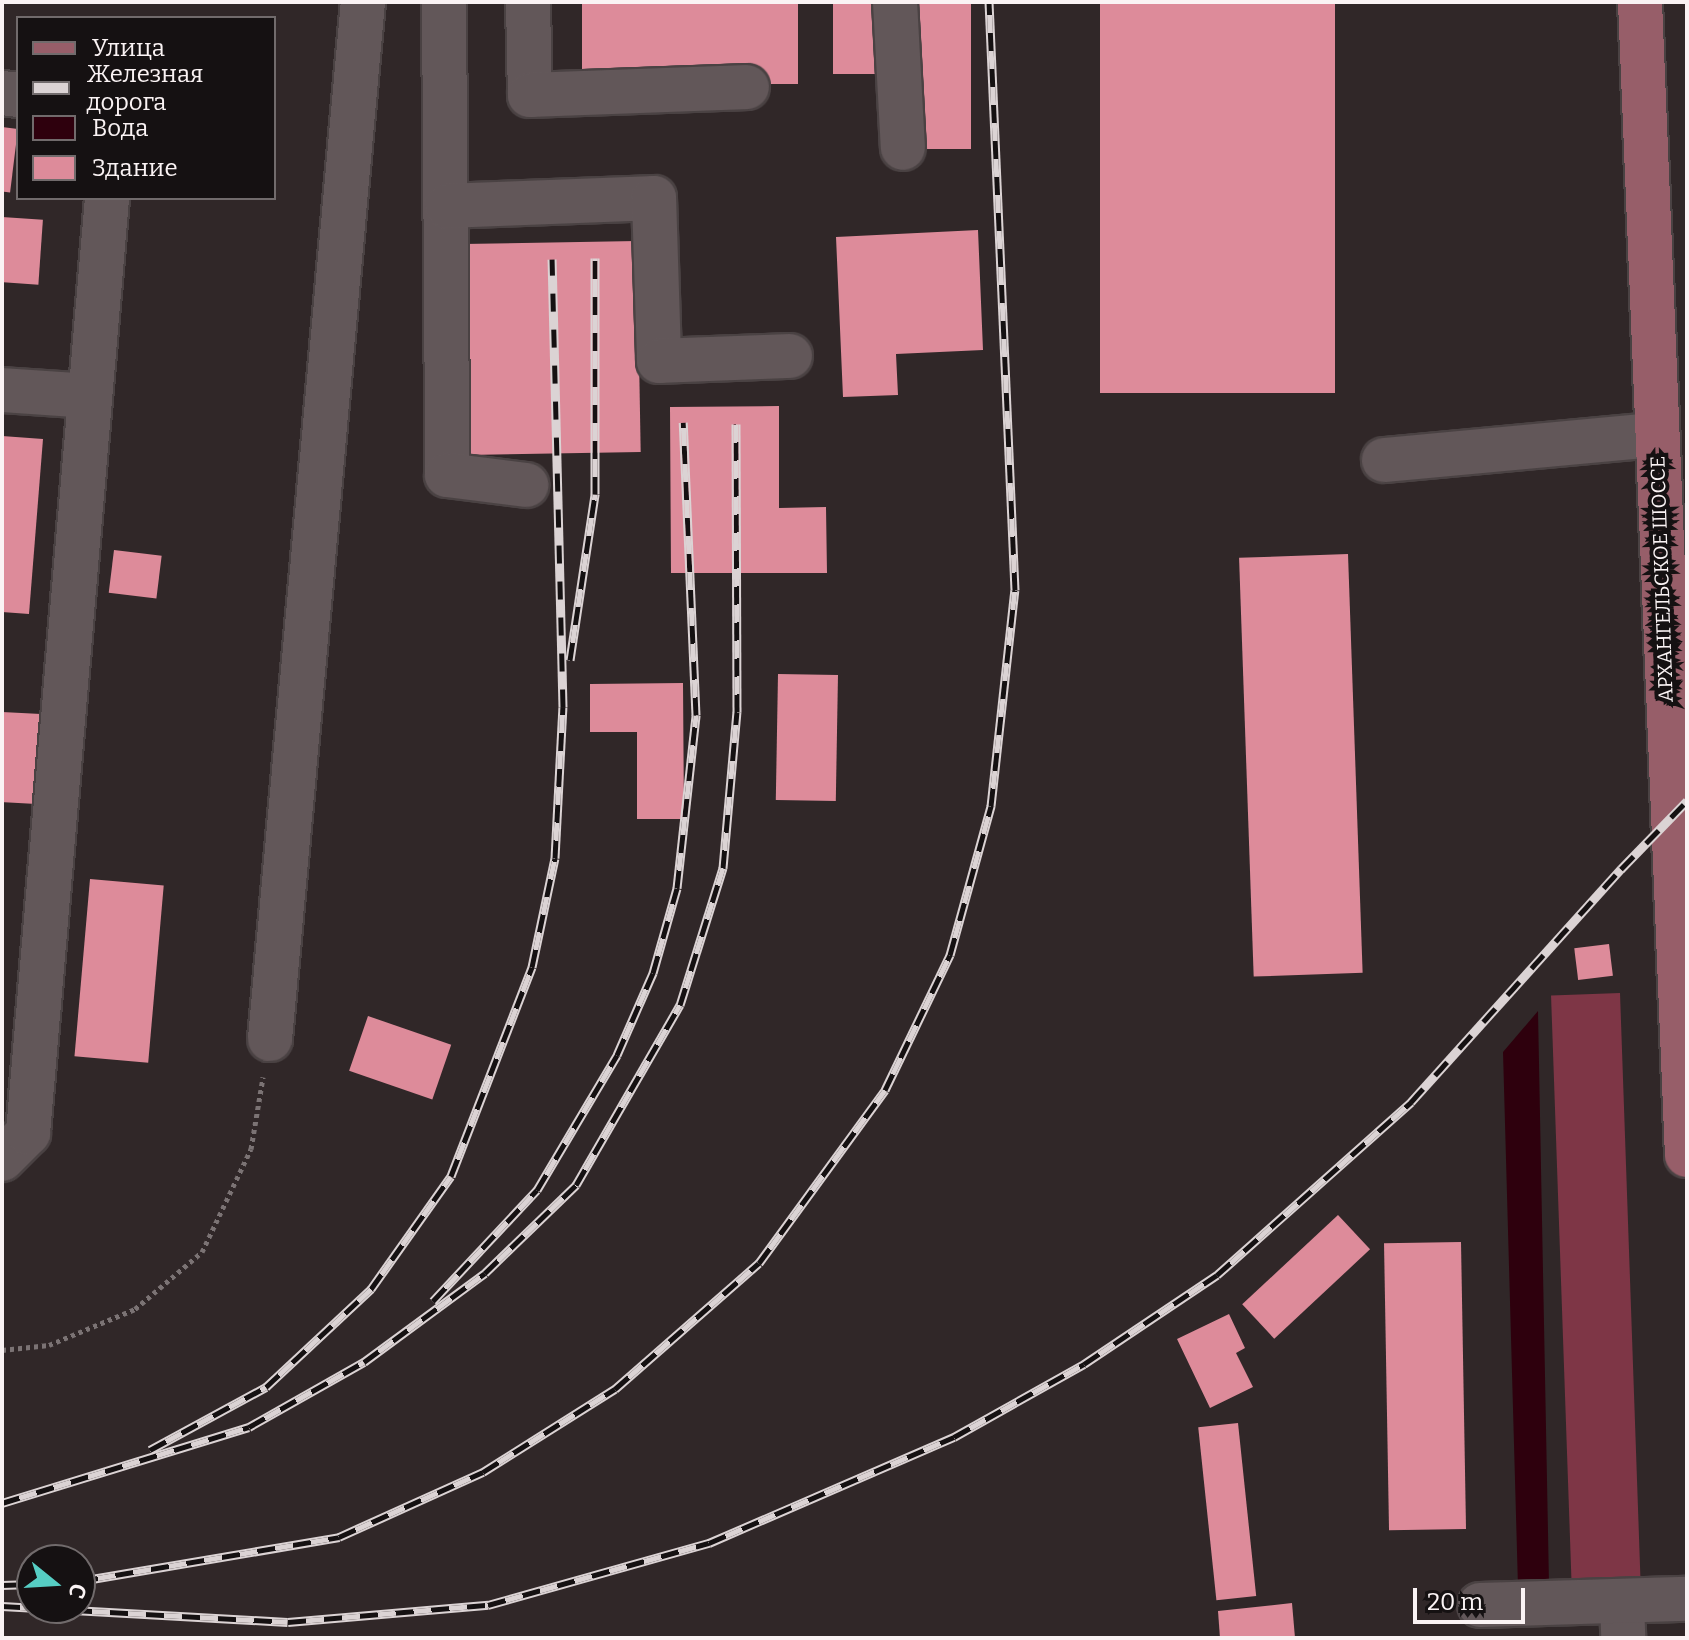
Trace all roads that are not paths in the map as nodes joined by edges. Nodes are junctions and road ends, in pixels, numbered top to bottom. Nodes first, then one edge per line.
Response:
1 (363, 2) edge
2 (444, 2) edge
3 (528, 2) edge
4 (895, 2) edge
5 (1640, 2) edge
6 (747, 87) dead end
7 (903, 148) dead end
8 (107, 200) edge
9 (447, 206) junction
10 (790, 356) dead end
11 (2, 390) edge
12 (90, 396) junction
13 (1656, 435) junction
14 (1384, 460) dead end
15 (526, 485) dead end
16 (270, 1039) road end
17 (1687, 1155) edge
18 (2, 1159) edge
19 (1687, 1599) edge
20 (1480, 1605) dead end
21 (1622, 1620) edge

1 - 16 lane
2 - 9 lane
3 - 6 lane
4 - 7 lane
5 - 13 main road, АРХАНГЕЛЬСКОЕ ШОССЕ
8 - 12 lane
9 - 10 lane
9 - 15 lane
11 - 12 lane
12 - 18 lane
13 - 14 lane
13 - 17 main road, АРХАНГЕЛЬСКОЕ ШОССЕ
19 - 21 lane
20 - 21 lane

